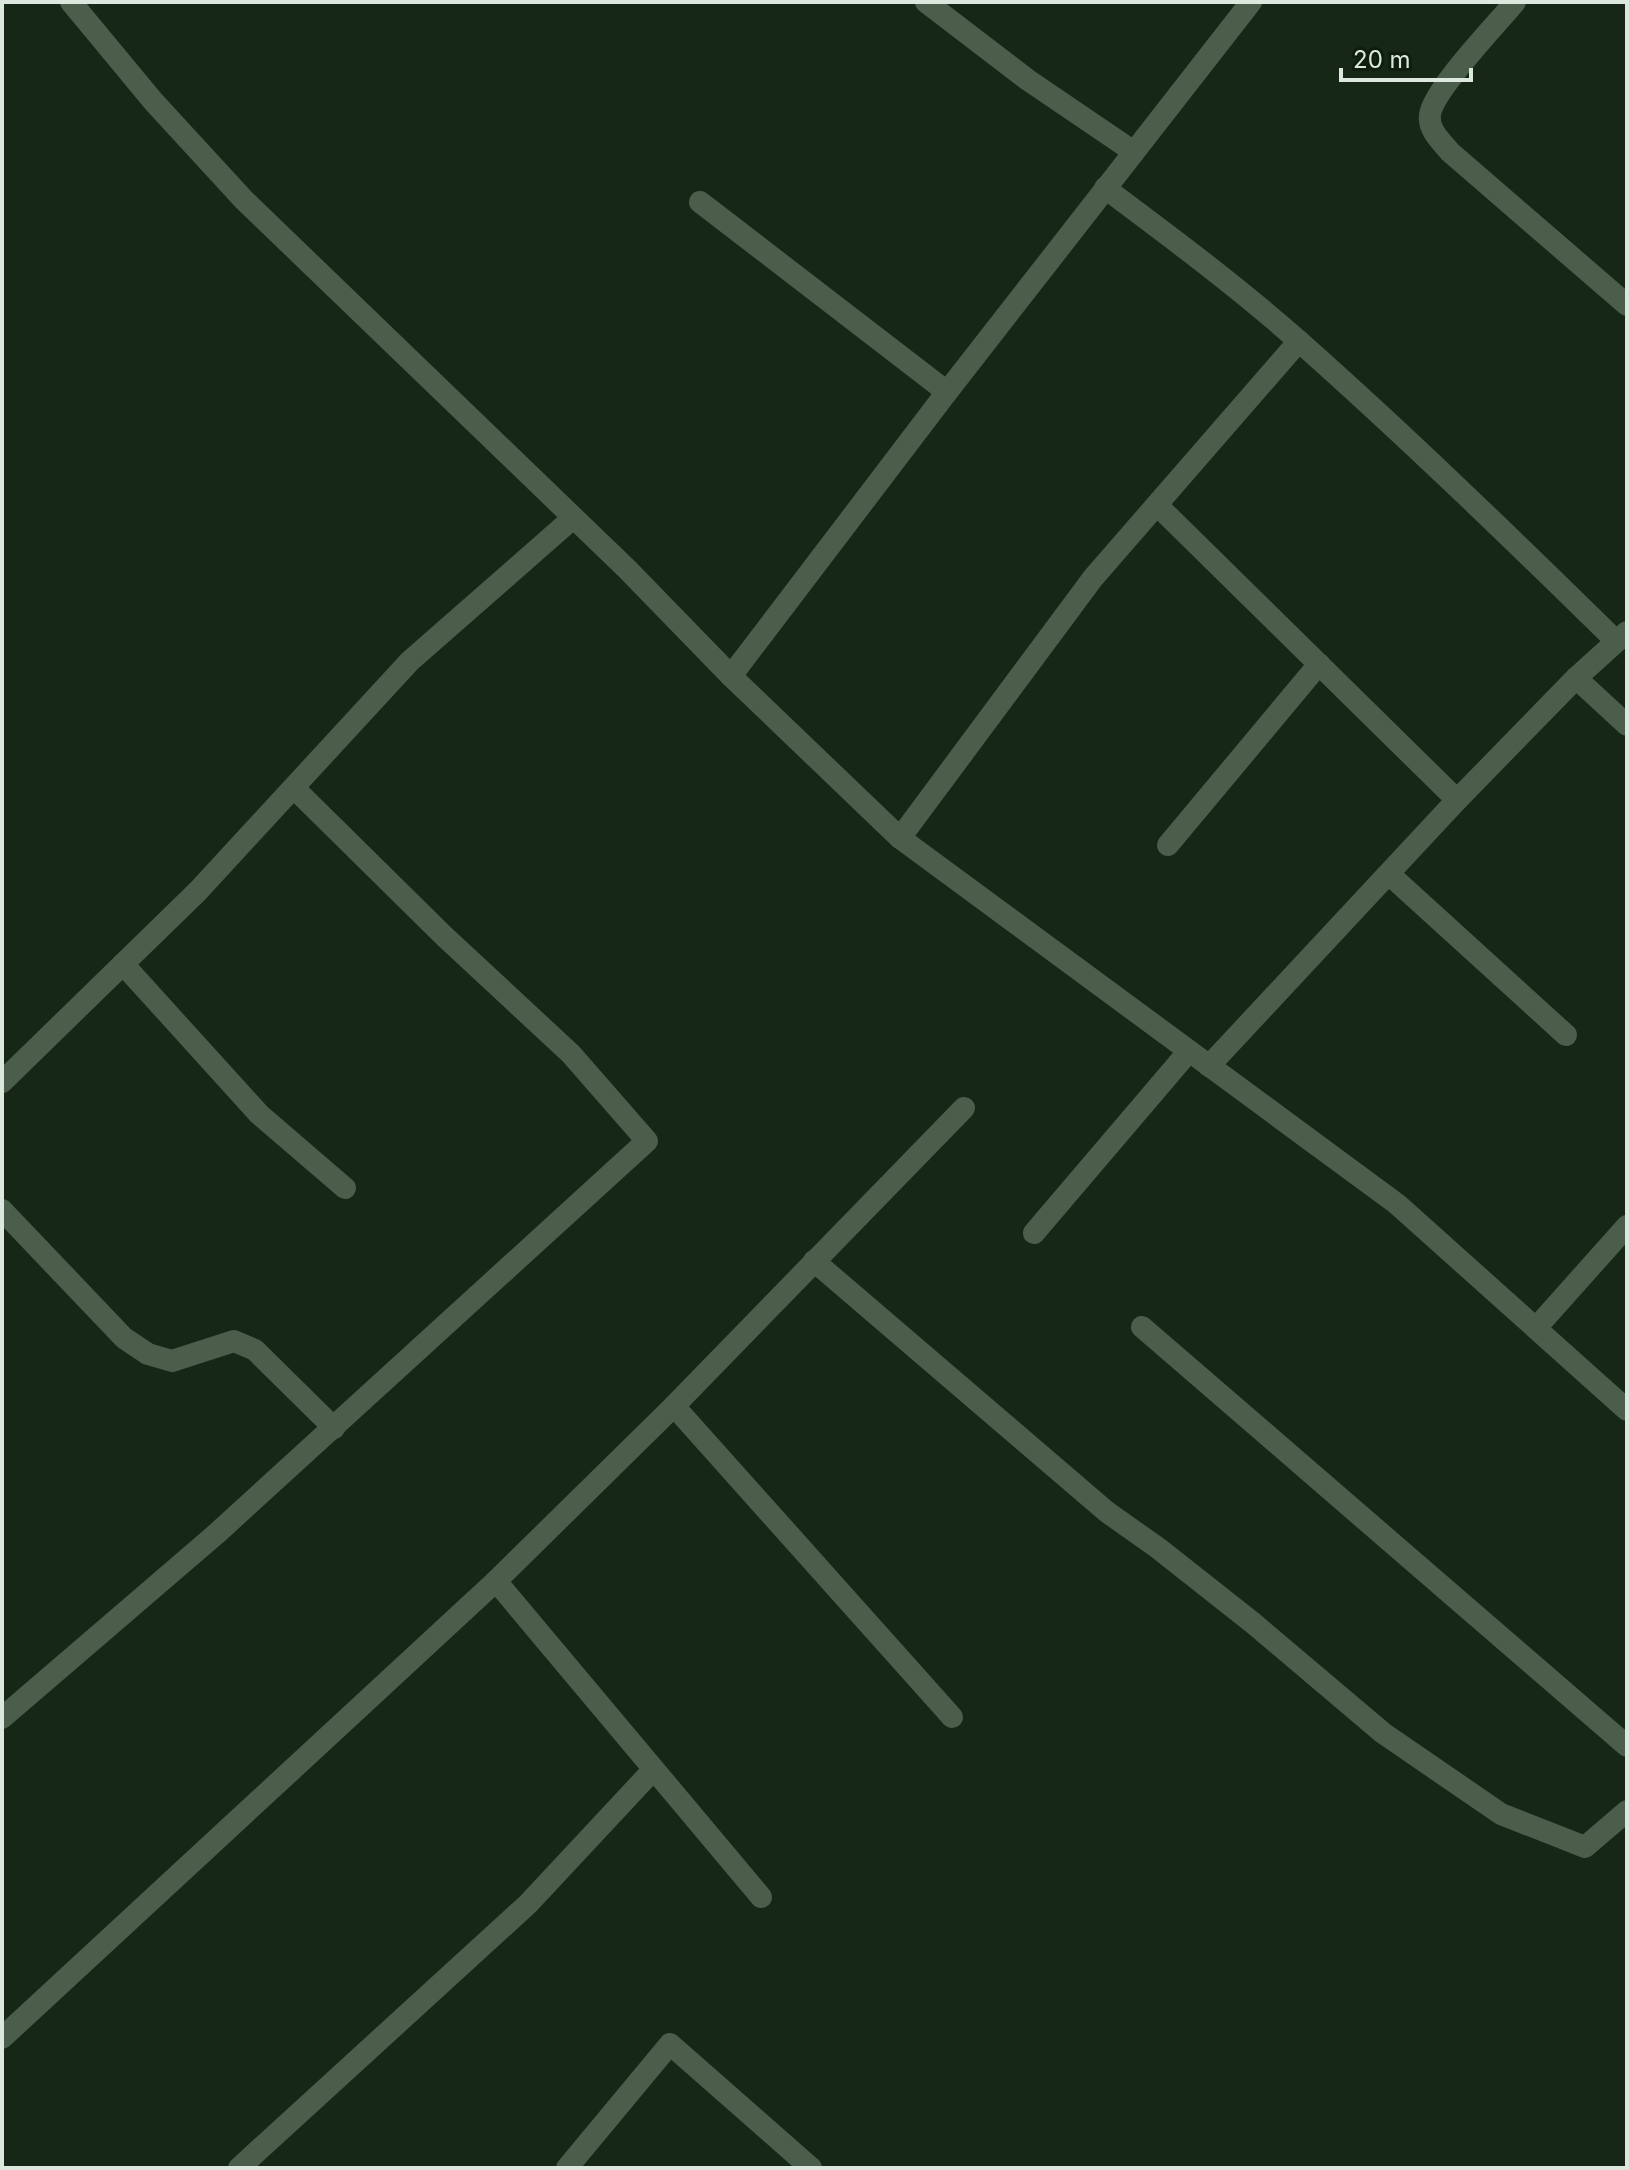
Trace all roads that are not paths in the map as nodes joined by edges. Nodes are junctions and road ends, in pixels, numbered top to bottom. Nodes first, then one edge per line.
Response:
1 (71, 2) edge
2 (926, 2) edge
3 (1251, 2) edge
4 (1515, 2) edge
5 (1134, 152) junction
6 (1105, 188) junction
7 (700, 202) dead end
8 (1627, 305) edge
9 (1299, 341) junction
10 (947, 392) junction
11 (1158, 506) junction
12 (573, 518) junction
13 (1621, 636) edge
14 (1319, 664) junction
15 (731, 676) junction
16 (1576, 678) junction
17 (1627, 725) edge
18 (294, 788) junction
19 (1457, 800) junction
20 (900, 838) junction
21 (1168, 845) dead end
22 (1390, 875) junction
23 (123, 964) junction
24 (1566, 1035) dead end
25 (1189, 1051) junction
26 (1209, 1066) junction
27 (2, 1082) edge
28 (964, 1108) dead end
29 (345, 1188) dead end
30 (2, 1210) edge
31 (1627, 1226) edge
32 (1034, 1233) dead end
33 (814, 1261) junction
34 (1142, 1327) dead end
35 (1536, 1328) junction
36 (674, 1406) junction
37 (1627, 1410) edge
38 (334, 1428) junction
39 (496, 1581) junction
40 (952, 1717) dead end
41 (2, 1718) edge
42 (1627, 1746) edge
43 (653, 1770) junction
44 (1627, 1811) edge
45 (761, 1897) dead end
46 (2, 2038) edge
47 (239, 2168) edge
48 (567, 2168) edge
49 (811, 2168) edge

1 - 12 street
2 - 5 street
3 - 5 street
4 - 8 street
5 - 6 street
6 - 9 street
6 - 10 street
7 - 10 street
9 - 11 street
9 - 13 street
10 - 15 street
11 - 14 street
11 - 20 street
12 - 15 street
12 - 18 street
13 - 16 street
14 - 19 street
14 - 21 street
15 - 20 street
16 - 17 street
16 - 19 street
18 - 23 street
18 - 38 street
19 - 22 street
20 - 25 street
22 - 24 street
22 - 26 street
23 - 27 street
23 - 29 street
25 - 26 street
25 - 32 street
26 - 35 street
28 - 33 street
30 - 38 street
31 - 35 street
33 - 36 street
33 - 44 street
34 - 42 street
35 - 37 street
36 - 39 street
36 - 40 street
38 - 41 street
39 - 43 street
39 - 46 street
43 - 45 street
43 - 47 street
48 - 49 street

